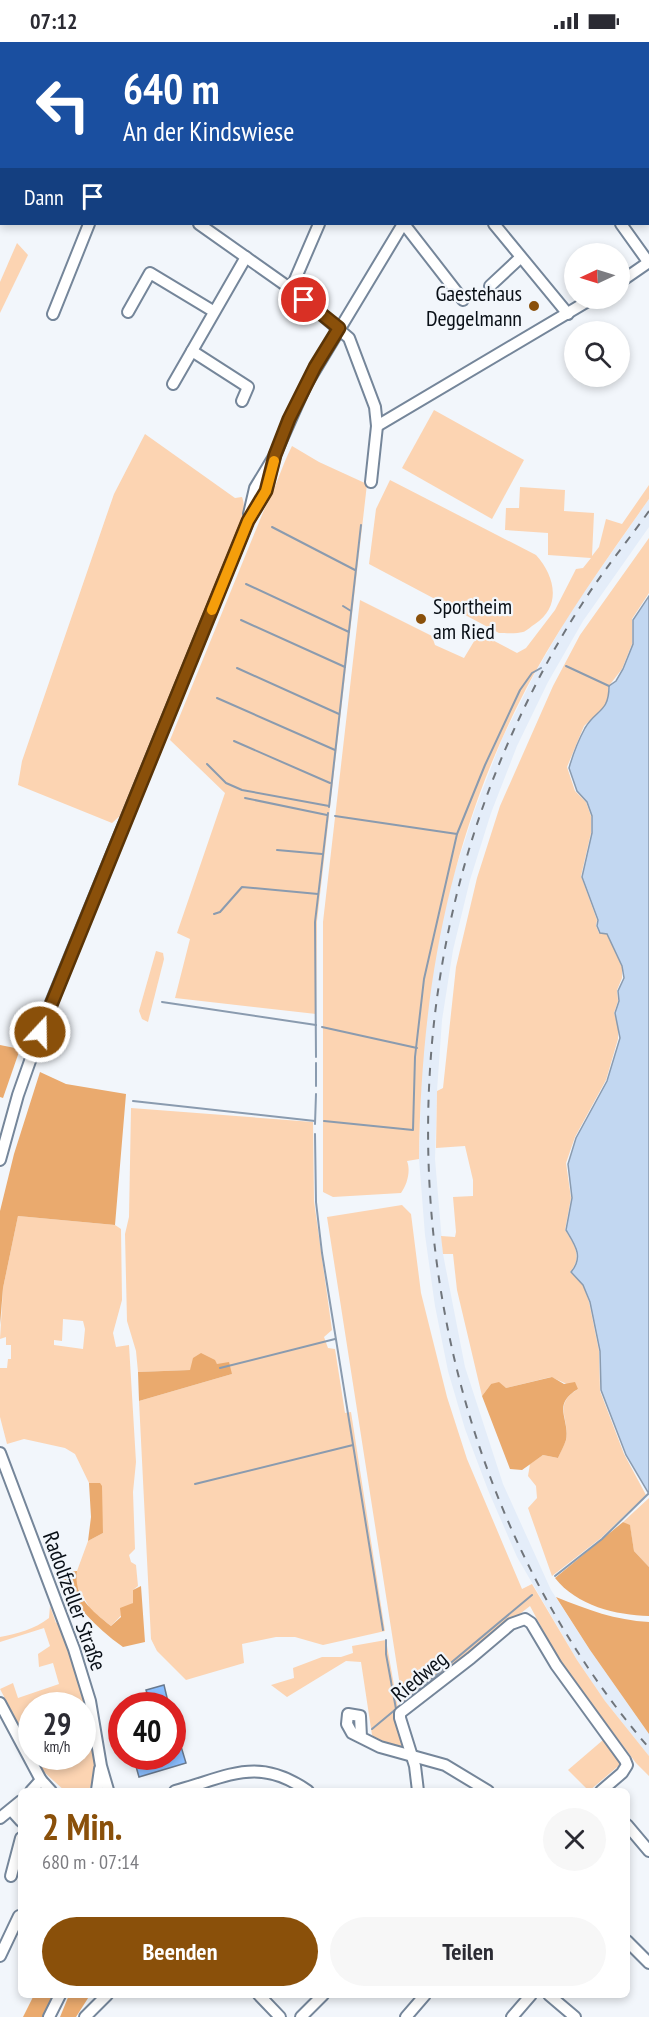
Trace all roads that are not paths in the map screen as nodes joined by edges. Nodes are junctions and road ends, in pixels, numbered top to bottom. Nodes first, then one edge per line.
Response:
1 (85, 225) edge
2 (319, 225) edge
3 (403, 225) edge
4 (405, 225) edge
5 (495, 225) edge
6 (622, 225) edge
7 (206, 226) edge
8 (246, 257) junction
9 (520, 258) junction
10 (649, 262) edge
11 (630, 275) edge
12 (490, 286) dead end
13 (291, 289) junction
14 (463, 300) dead end
15 (576, 309) edge
16 (213, 311) junction
17 (128, 312) dead end
18 (53, 314) dead end
19 (568, 314) junction
20 (339, 328) junction
21 (192, 351) junction
22 (173, 384) dead end
23 (242, 401) dead end
24 (377, 426) junction
25 (371, 482) dead end
26 (0, 1160) edge
27 (0, 1453) edge
28 (0, 1703) edge
29 (361, 1737) dead end
30 (411, 1756) junction
31 (279, 1775) junction
32 (41, 1780) junction
33 (34, 1788) edge
34 (48, 1788) edge
35 (103, 1788) edge
36 (186, 1788) edge
37 (294, 1788) edge
38 (304, 1788) edge
39 (418, 1788) edge
40 (483, 1788) edge
41 (604, 1788) edge
42 (18, 1804) edge
43 (12, 1811) junction
44 (0, 1818) edge
45 (18, 1818) edge
46 (630, 1829) edge
47 (18, 1850) edge
48 (649, 1851) edge
49 (11, 1876) dead end
50 (18, 1918) edge
51 (630, 1944) edge
52 (0, 1956) edge
53 (649, 1963) edge
54 (58, 1998) edge
55 (104, 1998) edge
56 (262, 1998) edge
57 (320, 1998) edge
58 (422, 1998) edge
59 (528, 1998) edge
60 (544, 1998) edge
61 (552, 1998) edge
62 (49, 2017) edge
63 (85, 2017) edge
64 (280, 2017) edge
65 (301, 2017) edge
66 (406, 2017) edge
67 (512, 2017) edge
68 (566, 2017) edge
69 (574, 2017) edge

1 - 18 street
2 - 13 street
3 - 20 street
4 - 14 street
5 - 9 street
6 - 10 street
7 - 8 street
8 - 13 street
8 - 16 street
9 - 12 street
9 - 19 street
10 - 11 street
13 - 20 street
15 - 19 street
16 - 17 street
16 - 21 street
19 - 24 street
20 - 24 street
20 - 26 street
21 - 22 street
21 - 23 street
24 - 25 street
27 - 35 street, Radolfzeller Straße
28 - 32 street
29 - 30 street
30 - 39 street, Riedweg
30 - 40 street
30 - 41 street, Riedweg
31 - 36 street
31 - 37 street
31 - 38 street
32 - 33 street
32 - 34 street
42 - 43 street
43 - 44 street
43 - 45 street
46 - 48 street
47 - 49 street
50 - 52 street
51 - 53 street
54 - 62 street
55 - 63 street
56 - 64 street
57 - 65 street
58 - 66 street
59 - 67 street
60 - 68 street
61 - 69 street

